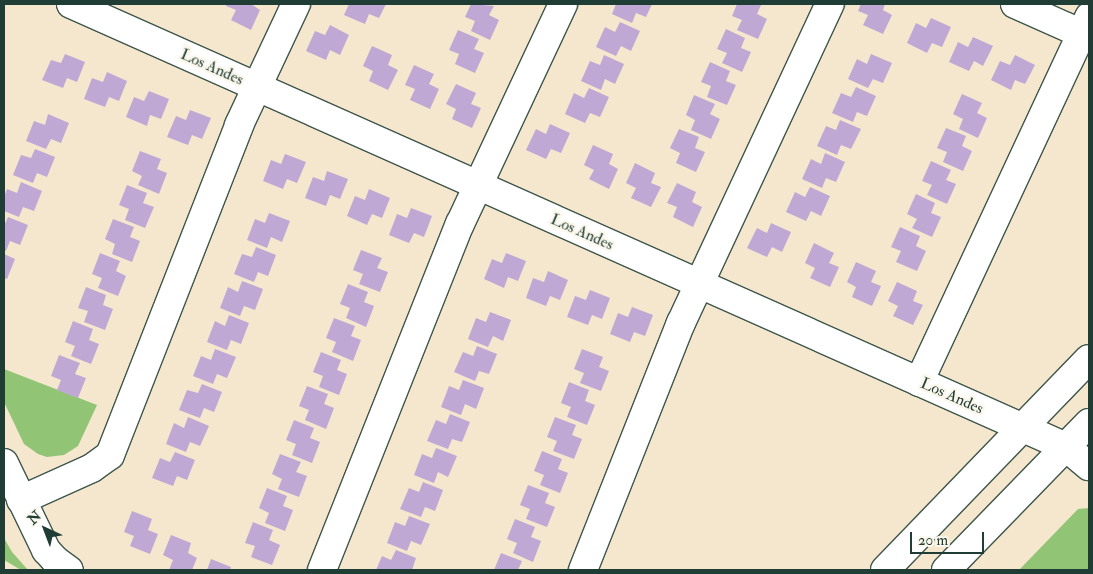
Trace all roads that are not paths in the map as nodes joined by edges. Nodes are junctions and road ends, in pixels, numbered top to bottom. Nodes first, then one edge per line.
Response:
1 (71, 4) edge
2 (296, 4) edge
3 (562, 4) edge
4 (830, 4) edge
5 (1015, 4) edge
6 (1087, 29) edge
7 (257, 87) junction
8 (478, 185) junction
9 (700, 284) junction
10 (1089, 359) edge
11 (920, 382) junction
12 (1089, 423) edge
13 (1023, 428) junction
14 (1066, 447) junction
15 (4, 462) edge
16 (1089, 466) edge
17 (21, 500) junction
18 (69, 570) edge
19 (322, 570) edge
20 (583, 570) edge
21 (885, 570) edge
22 (946, 570) edge

1 - 7 street, Los Andes
2 - 7 street
3 - 8 street
4 - 9 street
5 - 6 street
6 - 11 street
7 - 8 street, Los Andes
7 - 17 street
8 - 9 street, Los Andes
8 - 19 street
9 - 11 street, Los Andes
9 - 20 street
10 - 13 street
11 - 13 street, Los Andes
12 - 14 street
13 - 14 street, Los Andes
13 - 21 street
14 - 16 street, Los Andes
14 - 22 street
15 - 17 street
17 - 18 street

